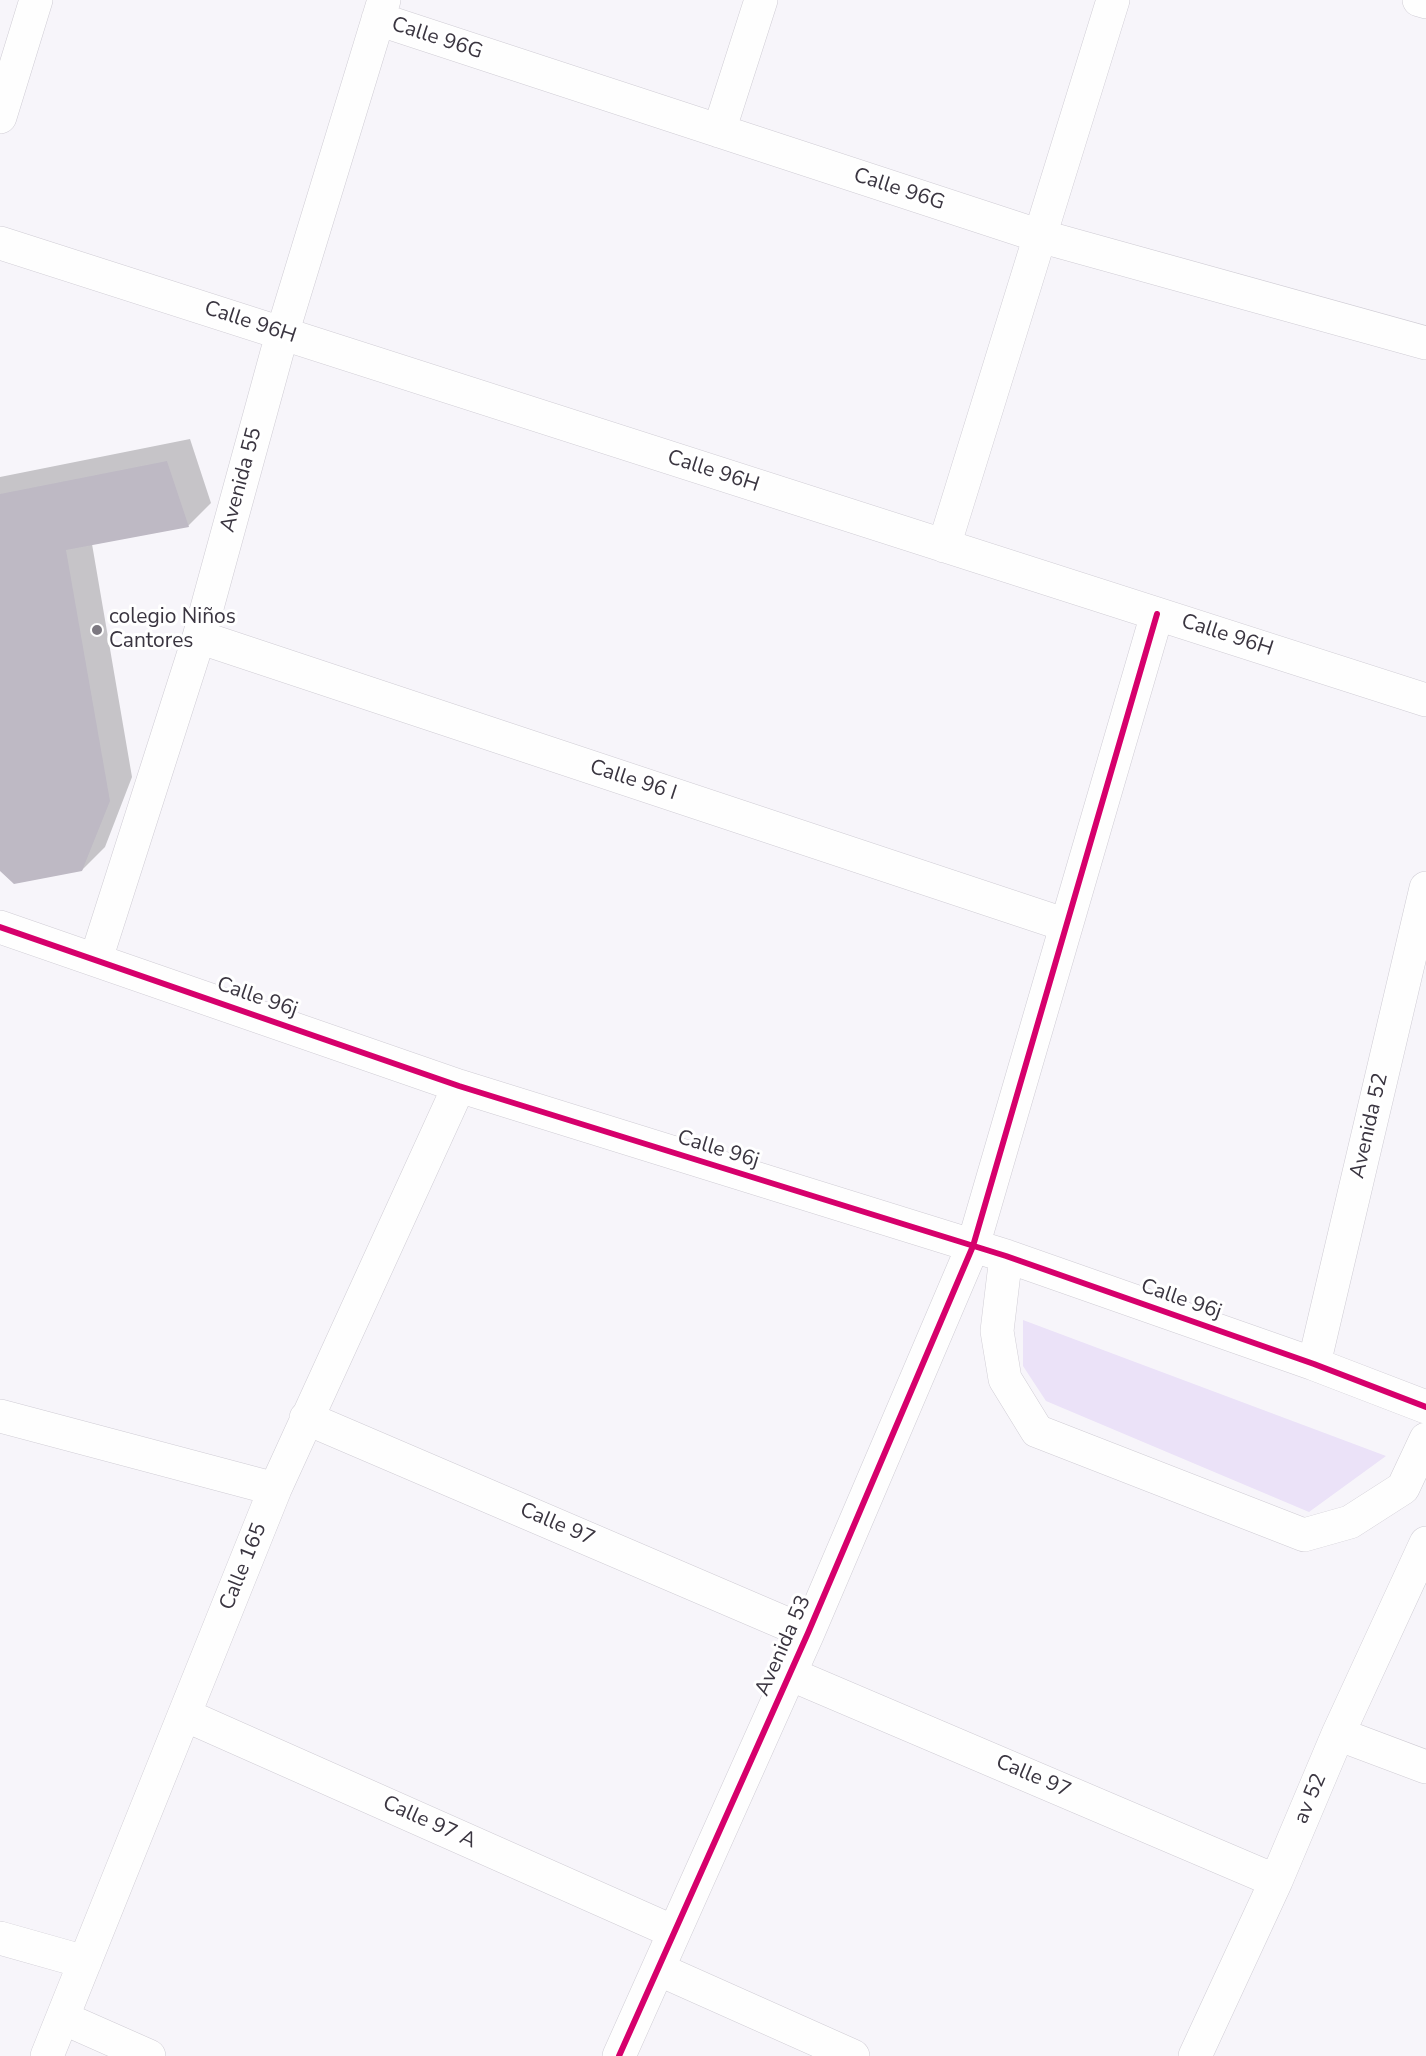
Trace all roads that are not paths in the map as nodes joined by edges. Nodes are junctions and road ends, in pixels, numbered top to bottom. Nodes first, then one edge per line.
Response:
1 (36, 0) edge
2 (761, 0) edge
3 (1113, 0) edge
4 (1419, 0) edge
5 (1426, 2) edge
6 (381, 10) edge
7 (0, 117) edge
8 (719, 131) junction
9 (1040, 236) junction
10 (0, 243) edge
11 (282, 334) junction
12 (1426, 343) edge
13 (945, 546) junction
14 (1157, 614) junction
15 (199, 637) junction
16 (1426, 700) edge
17 (1426, 888) edge
18 (1066, 926) junction
19 (0, 927) edge
20 (96, 959) junction
21 (459, 1086) junction
22 (973, 1246) junction
23 (1006, 1256) junction
24 (1314, 1364) junction
25 (1426, 1407) edge
26 (0, 1416) edge
27 (306, 1418) junction
28 (1426, 1439) edge
29 (275, 1489) junction
30 (1426, 1543) edge
31 (808, 1633) junction
32 (790, 1674) junction
33 (185, 1714) junction
34 (1338, 1734) junction
35 (1426, 1767) edge
36 (1276, 1881) junction
37 (674, 1932) junction
38 (0, 1938) edge
39 (85, 1962) junction
40 (658, 1969) junction
41 (63, 2018) junction
42 (47, 2056) edge
43 (149, 2056) edge
44 (619, 2056) edge
45 (852, 2056) edge
46 (1195, 2056) edge

1 - 7 street
2 - 8 street
3 - 9 street
4 - 5 street
6 - 8 street, Calle 96G
6 - 11 street, Avenida 55
8 - 9 street, Calle 96G
9 - 12 street, Calle 96G
9 - 13 street
10 - 11 street, Calle 96H
11 - 13 street, Calle 96H
11 - 15 street, Avenida 55
13 - 14 street, Calle 96H
14 - 16 street, Calle 96H
14 - 18 street, Avenida 53
15 - 18 street, Calle 96 I
15 - 20 street, Avenida 55
17 - 24 street, Avenida 52
18 - 22 street, Avenida 53
19 - 20 street, Calle 96j
20 - 21 street, Calle 96j
21 - 22 street, Calle 96j
21 - 27 street, Calle 165
22 - 23 street, Calle 96j
22 - 31 street, Avenida 53
23 - 24 street, Calle 96j
23 - 28 street
24 - 25 street, Calle 96j
26 - 29 street
27 - 29 street, Calle 165
27 - 31 street, Calle 97
29 - 33 street, Calle 165
30 - 34 street, av 52
31 - 32 street, Avenida 53
32 - 36 street, Calle 97
32 - 37 street, Avenida 53
33 - 37 street, Calle 97 A
33 - 39 street, Calle 165
34 - 35 street
34 - 36 street, av 52
36 - 46 street, av 52
37 - 40 street, Avenida 53
38 - 39 street
39 - 41 street, Calle 165
40 - 44 street, Avenida 53
40 - 45 street
41 - 42 street, Calle 165
41 - 43 street

